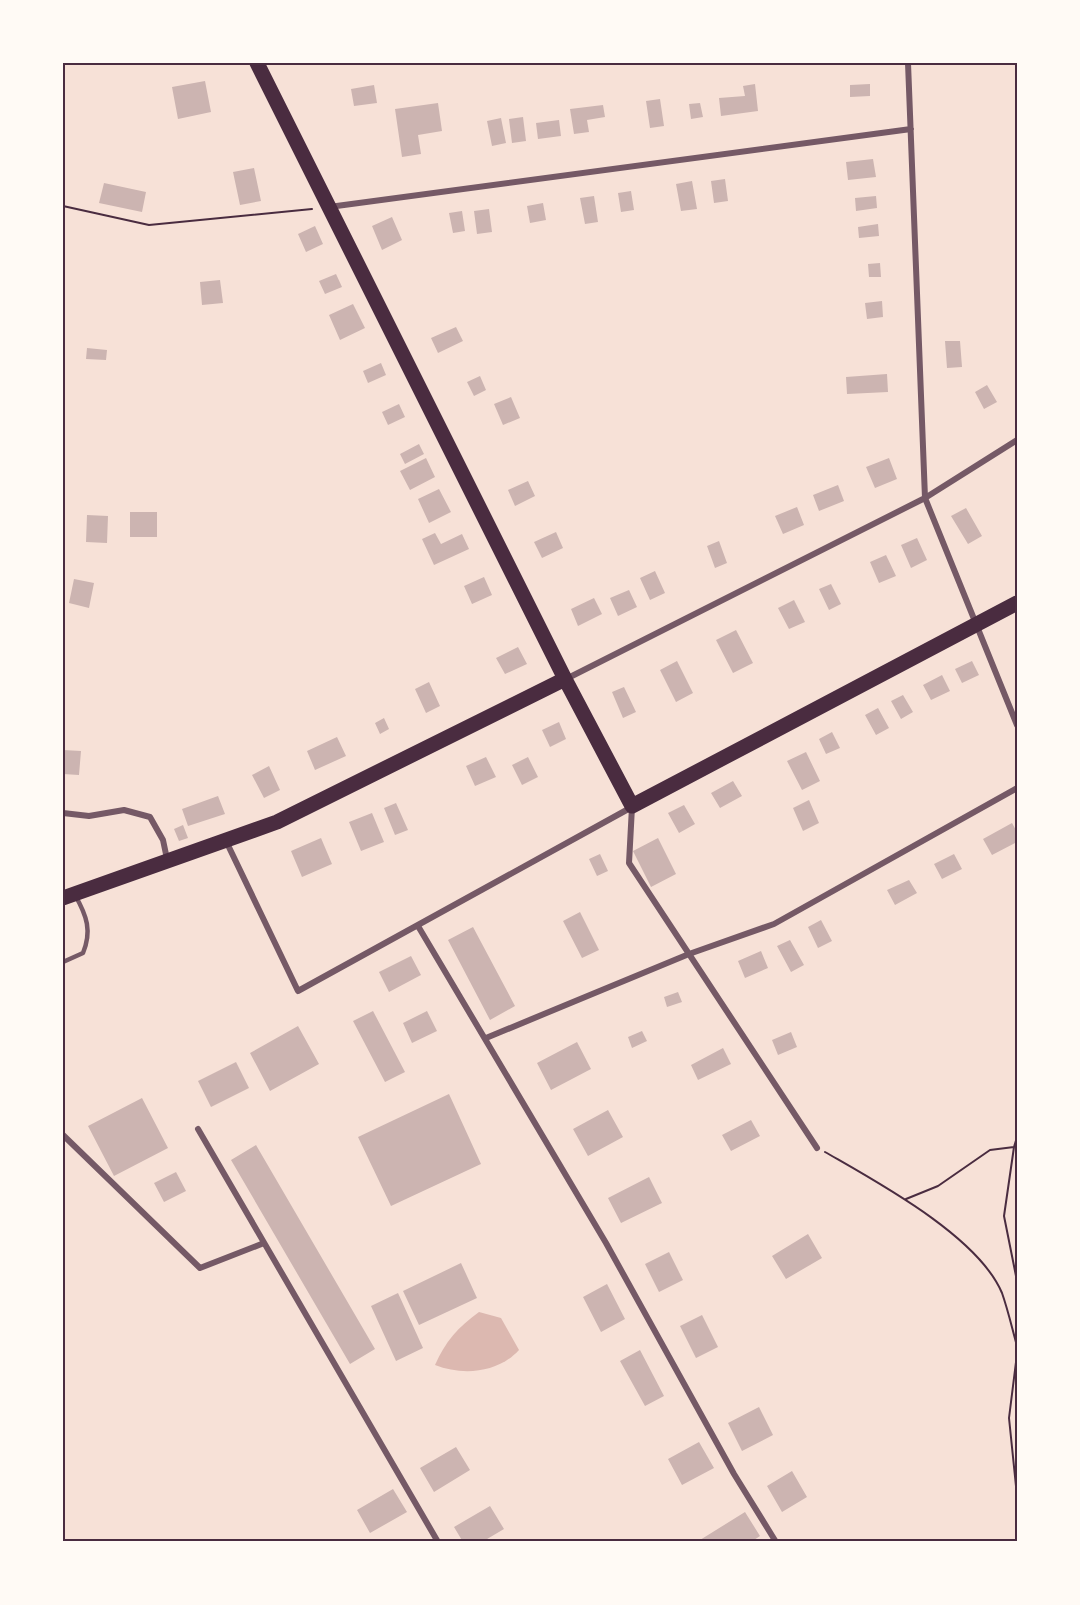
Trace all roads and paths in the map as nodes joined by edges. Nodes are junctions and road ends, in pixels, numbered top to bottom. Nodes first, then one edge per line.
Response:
1 (257, 63) edge
2 (908, 63) edge
3 (911, 129) junction
4 (63, 206) edge
5 (327, 207) junction
6 (1017, 440) edge
7 (925, 498) junction
8 (1017, 603) edge
9 (975, 625) junction
10 (566, 679) junction
11 (1017, 725) edge
12 (1017, 788) edge
13 (632, 806) junction
14 (63, 813) edge
15 (225, 840) junction
16 (167, 859) junction
17 (69, 896) edge
18 (418, 926) junction
19 (689, 954) junction
20 (63, 962) edge
21 (486, 1038) junction
22 (198, 1129) dead end
23 (63, 1135) edge
24 (1017, 1137) edge
25 (1016, 1147) edge
26 (817, 1148) joint
27 (906, 1199) junction
28 (264, 1243) junction
29 (1017, 1281) edge
30 (1017, 1346) edge
31 (1017, 1354) edge
32 (1017, 1496) edge
33 (438, 1542) edge
34 (776, 1542) edge

1 - 5 main road
2 - 3 street
3 - 5 street
3 - 7 street
4 - 5 path
5 - 10 main road
6 - 7 street
7 - 9 street
7 - 10 street
8 - 9 main road
9 - 11 street
9 - 13 main road
10 - 13 main road
10 - 15 main road
12 - 19 street
13 - 18 street
13 - 19 street
14 - 16 street
15 - 16 main road
15 - 18 street
16 - 17 main road
17 - 20 lane
18 - 21 street
19 - 21 street
19 - 26 street
21 - 34 street
22 - 28 street
23 - 28 street
24 - 25 path
25 - 27 path
25 - 29 path
26 - 27 path
27 - 30 path
28 - 33 street
31 - 32 path

